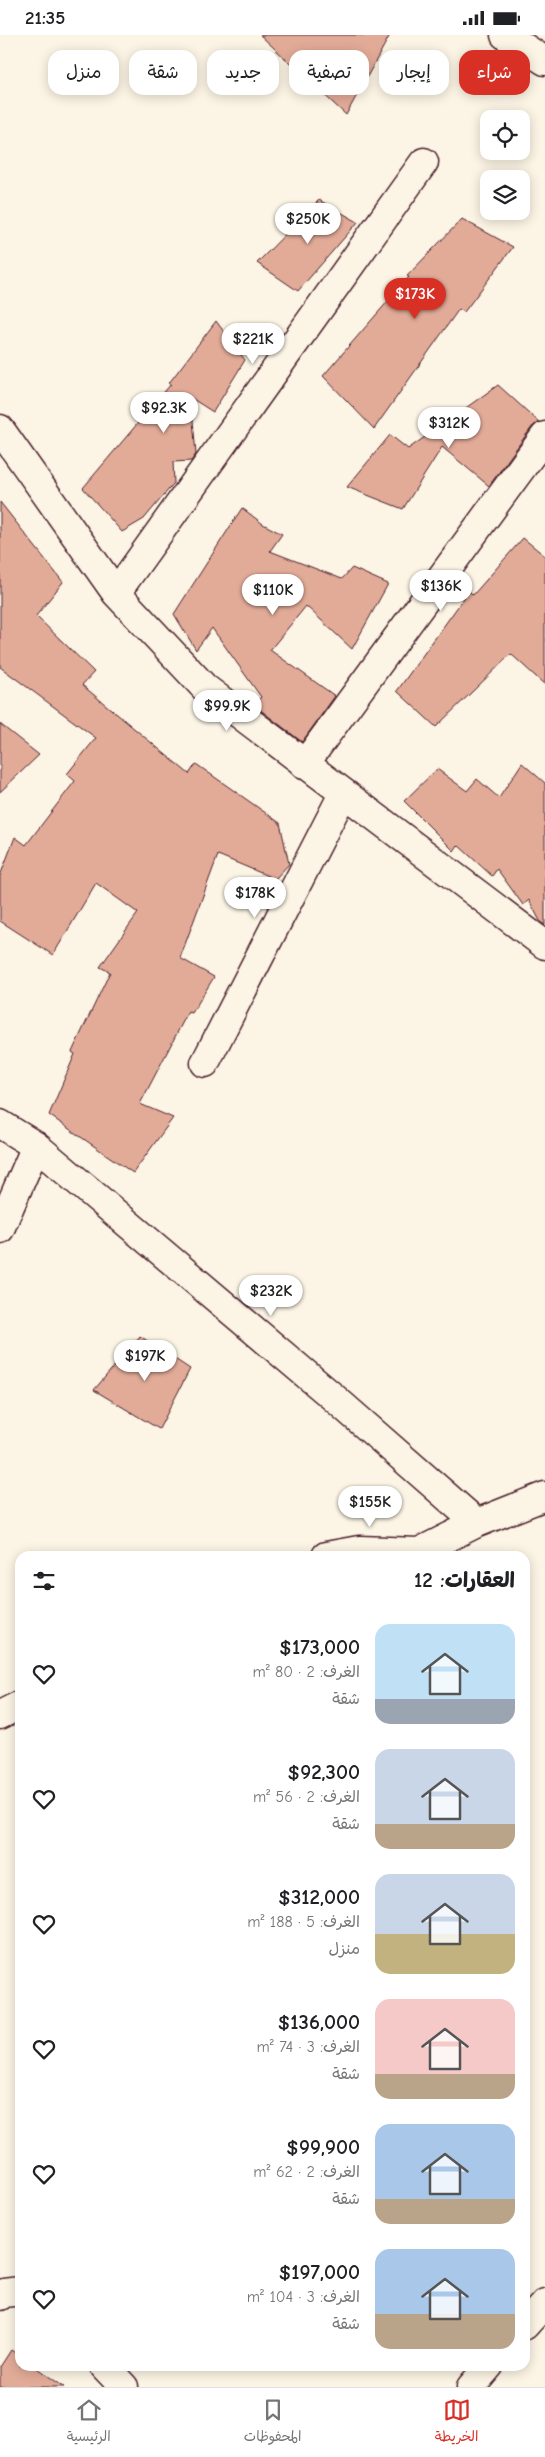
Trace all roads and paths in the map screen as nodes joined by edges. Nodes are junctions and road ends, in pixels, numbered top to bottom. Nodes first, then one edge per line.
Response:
1 (505, 35) edge
2 (545, 61) edge
3 (424, 162) dead end
4 (0, 429) edge
5 (545, 436) edge
6 (116, 593) junction
7 (304, 765) junction
8 (343, 794) junction
9 (545, 945) edge
10 (205, 1063) dead end
11 (0, 1125) edge
12 (36, 1146) junction
13 (0, 1229) edge
14 (545, 1496) edge
15 (477, 1523) junction
16 (350, 1551) edge
17 (381, 1551) edge
18 (421, 1551) edge
19 (15, 1708) edge
20 (0, 1715) edge
21 (15, 2292) edge
22 (0, 2296) edge
23 (545, 2303) edge
24 (530, 2320) edge
25 (109, 2371) edge
26 (485, 2371) edge
27 (124, 2387) edge
28 (471, 2387) edge

1 - 2 street
3 - 6 street
4 - 6 street
5 - 7 street
6 - 7 street
7 - 8 street
8 - 9 street
8 - 10 street
11 - 12 street
12 - 13 street
12 - 15 street
14 - 15 street
15 - 18 street
16 - 17 street
19 - 20 street
21 - 22 street
23 - 24 street
25 - 27 street
26 - 28 street

